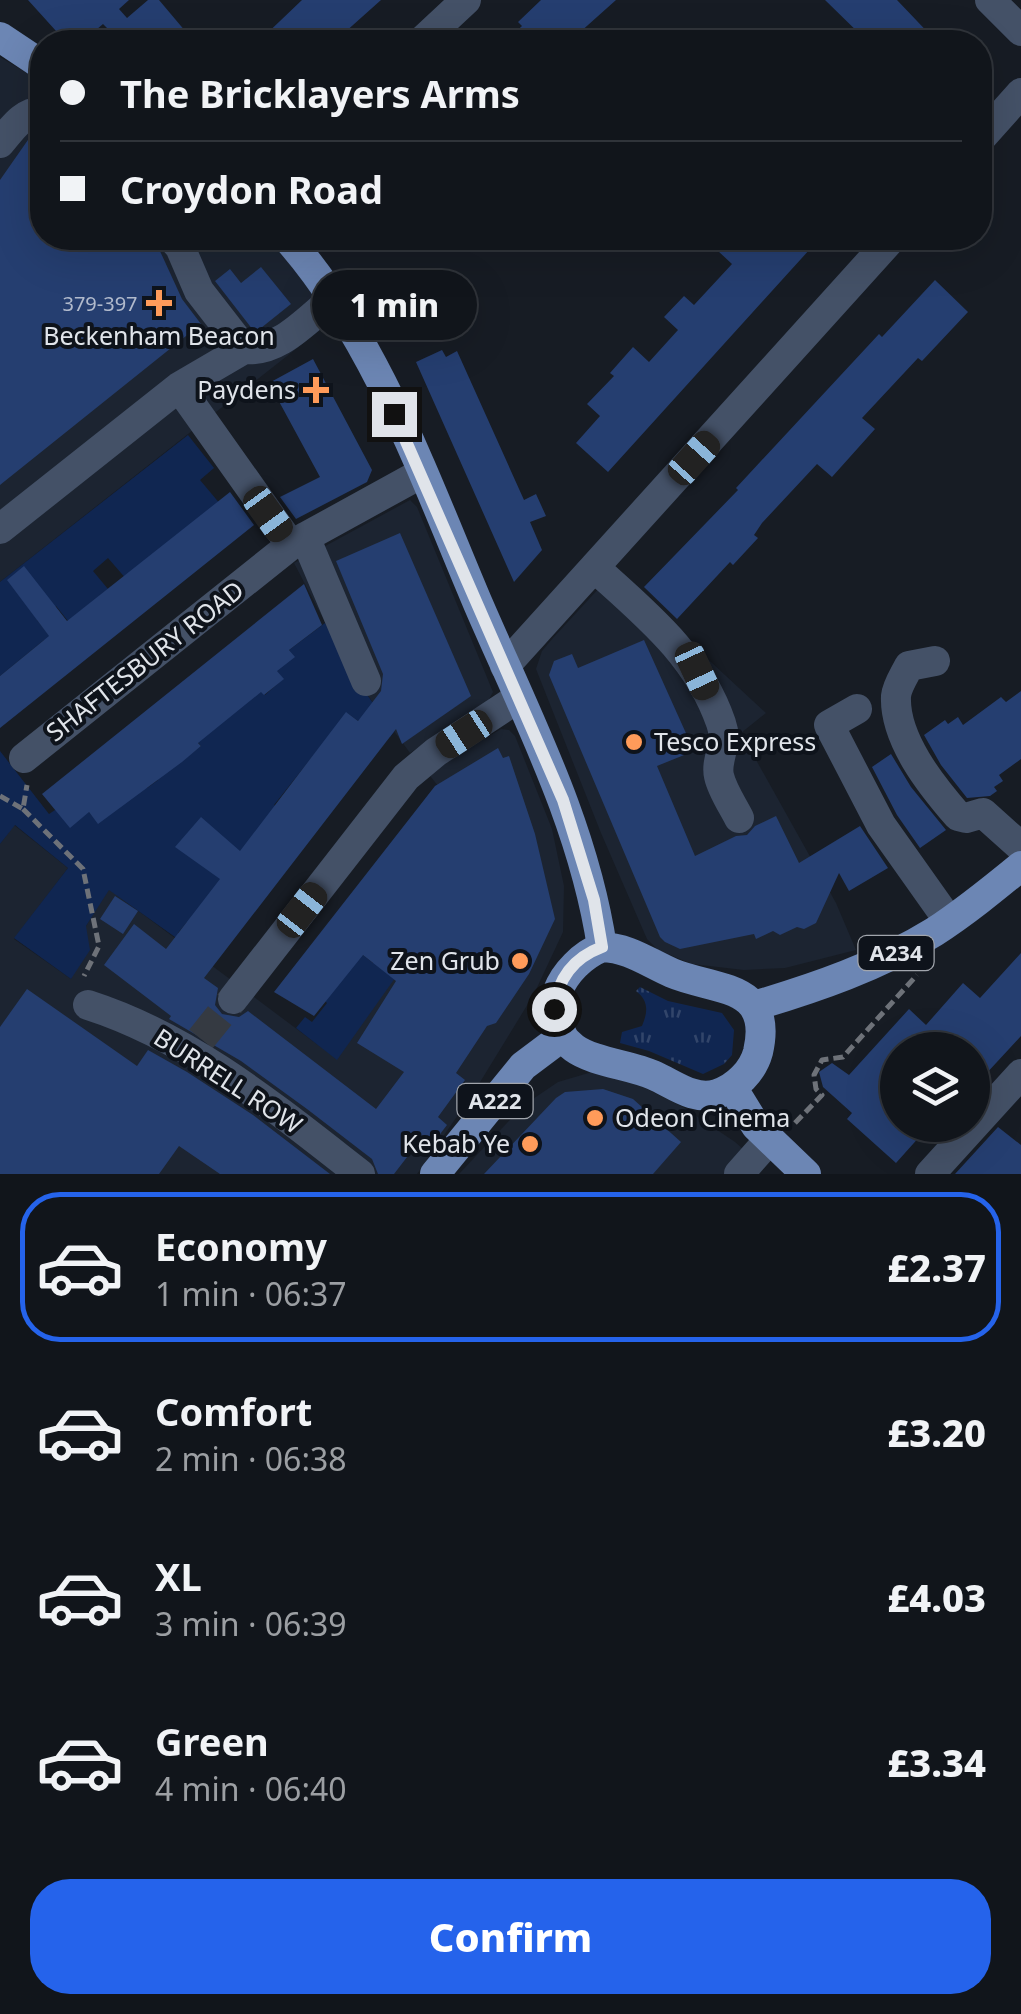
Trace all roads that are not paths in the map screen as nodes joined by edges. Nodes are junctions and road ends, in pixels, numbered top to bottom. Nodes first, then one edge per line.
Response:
1 (466, 0) edge
2 (990, 0) edge
3 (434, 30) edge
4 (1021, 31) edge
5 (3, 45) edge
6 (30, 60) edge
7 (1021, 93) edge
8 (30, 114) edge
9 (992, 126) edge
10 (0, 143) edge
11 (181, 250) edge
12 (296, 250) edge
13 (881, 250) edge
14 (332, 299) junction
15 (244, 349) junction
16 (179, 387) junction
17 (422, 473) junction
18 (0, 528) edge
19 (298, 541) junction
20 (596, 569) junction
21 (935, 661) dead end
22 (505, 666) junction
23 (366, 681) dead end
24 (518, 698) junction
25 (857, 709) dead end
26 (24, 758) road end
27 (739, 818) dead end
28 (1021, 847) edge
29 (1021, 866) edge
30 (941, 926) junction
31 (602, 947) junction
32 (233, 999) tunnel mouth
33 (88, 1005) road end
34 (754, 1006) junction
35 (563, 1036) junction
36 (1021, 1074) edge
37 (1021, 1085) edge
38 (732, 1087) junction
39 (782, 1132) junction
40 (360, 1174) edge
41 (435, 1174) edge
42 (739, 1174) edge
43 (806, 1174) edge
44 (930, 1174) edge
45 (941, 1174) edge

1 - 3 street
2 - 4 street
5 - 6 main road
7 - 9 street
8 - 10 street
11 - 15 street
12 - 14 main road
13 - 20 street
14 - 15 street
14 - 17 main road
15 - 16 street
16 - 18 street
16 - 19 street
17 - 19 street, SHAFTESBURY ROAD
17 - 22 main road
19 - 23 street
19 - 26 street, SHAFTESBURY ROAD
20 - 22 street
20 - 27 street
21 - 28 street
22 - 24 main road
24 - 31 main road
24 - 32 street
25 - 30 street
29 - 30 main road, A234
30 - 34 main road, A234
31 - 34 main road
31 - 35 main road
33 - 40 street, BURRELL ROW
34 - 38 main road
35 - 38 main road
35 - 41 main road, A222
36 - 44 street
37 - 45 street
38 - 39 main road
39 - 42 street
39 - 43 main road

